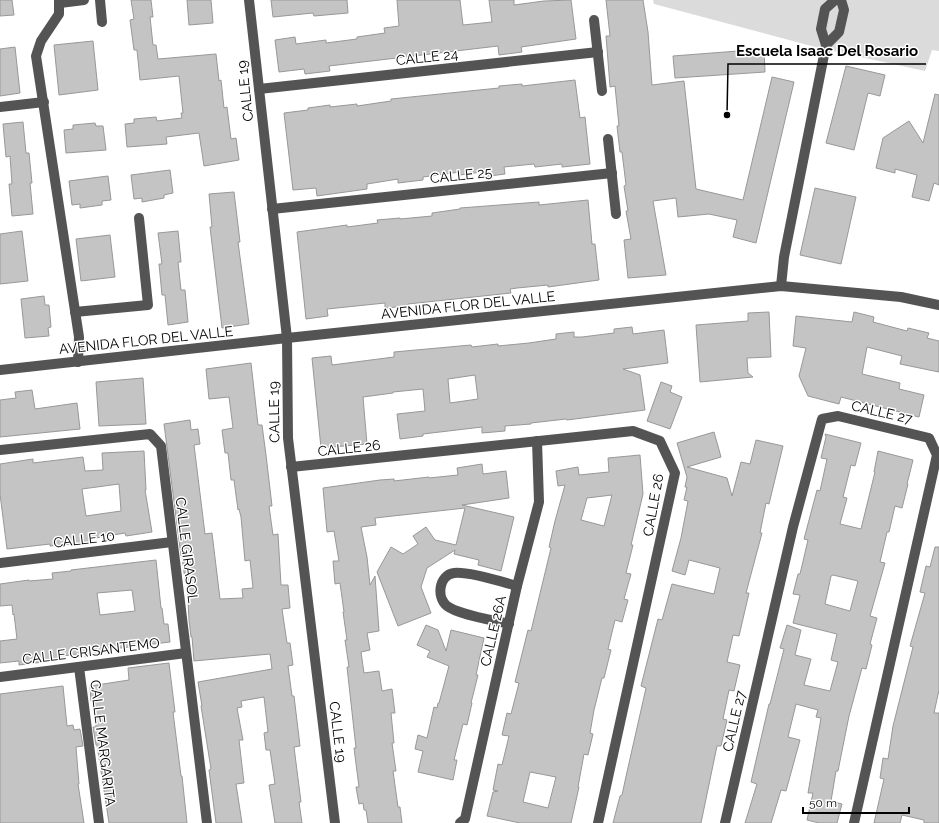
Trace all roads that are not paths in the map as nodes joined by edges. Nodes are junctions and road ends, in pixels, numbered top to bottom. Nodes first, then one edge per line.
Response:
1 (84, 0) edge
2 (100, 0) edge
3 (249, 0) edge
4 (835, 0) edge
5 (841, 0) edge
6 (60, 2) edge
7 (594, 20) dead end
8 (102, 22) dead end
9 (826, 45) junction
10 (598, 52) junction
11 (259, 89) junction
12 (602, 91) dead end
13 (44, 102) junction
14 (0, 107) edge
15 (608, 139) dead end
16 (612, 173) junction
17 (272, 210) junction
18 (616, 214) dead end
19 (139, 218) dead end
20 (781, 286) junction
21 (939, 305) edge
22 (75, 312) junction
23 (287, 338) junction
24 (78, 362) junction
25 (0, 370) edge
26 (537, 441) junction
27 (0, 450) edge
28 (291, 468) junction
29 (172, 542) junction
30 (0, 563) edge
31 (517, 586) junction
32 (509, 624) junction
33 (186, 653) junction
34 (80, 667) junction
35 (0, 677) edge
36 (99, 823) edge
37 (207, 823) edge
38 (335, 823) edge
39 (460, 823) edge
40 (598, 823) edge
41 (725, 823) edge
42 (854, 823) edge

1 - 6 street
2 - 8 street
3 - 11 street, CALLE 19
4 - 9 street
5 - 9 street
6 - 13 street
7 - 10 street
9 - 20 street
10 - 11 street, CALLE 24
10 - 12 street
11 - 17 street, CALLE 19
13 - 14 street
13 - 22 street
15 - 16 street
16 - 17 street, CALLE 25
16 - 18 street
17 - 23 street, CALLE 19
19 - 22 street
20 - 21 street, AVENIDA FLOR DEL VALLE
20 - 23 street, AVENIDA FLOR DEL VALLE
22 - 24 street
23 - 24 street, AVENIDA FLOR DEL VALLE
23 - 28 street, CALLE 19
24 - 25 street, AVENIDA FLOR DEL VALLE
26 - 28 street, CALLE 26
26 - 31 street, CALLE 26A
26 - 40 street, CALLE 26
27 - 29 street, CALLE GIRASOL
28 - 38 street, CALLE 19
29 - 30 street, CALLE 10
29 - 33 street, CALLE GIRASOL
31 - 32 street, CALLE 26A
31 - 32 street
32 - 39 street, CALLE 26A
33 - 34 street, CALLE CRISANTEMO
33 - 37 street, CALLE GIRASOL
34 - 35 street, CALLE CRISANTEMO
34 - 36 street, CALLE MARGARITA
41 - 42 street, CALLE 27

